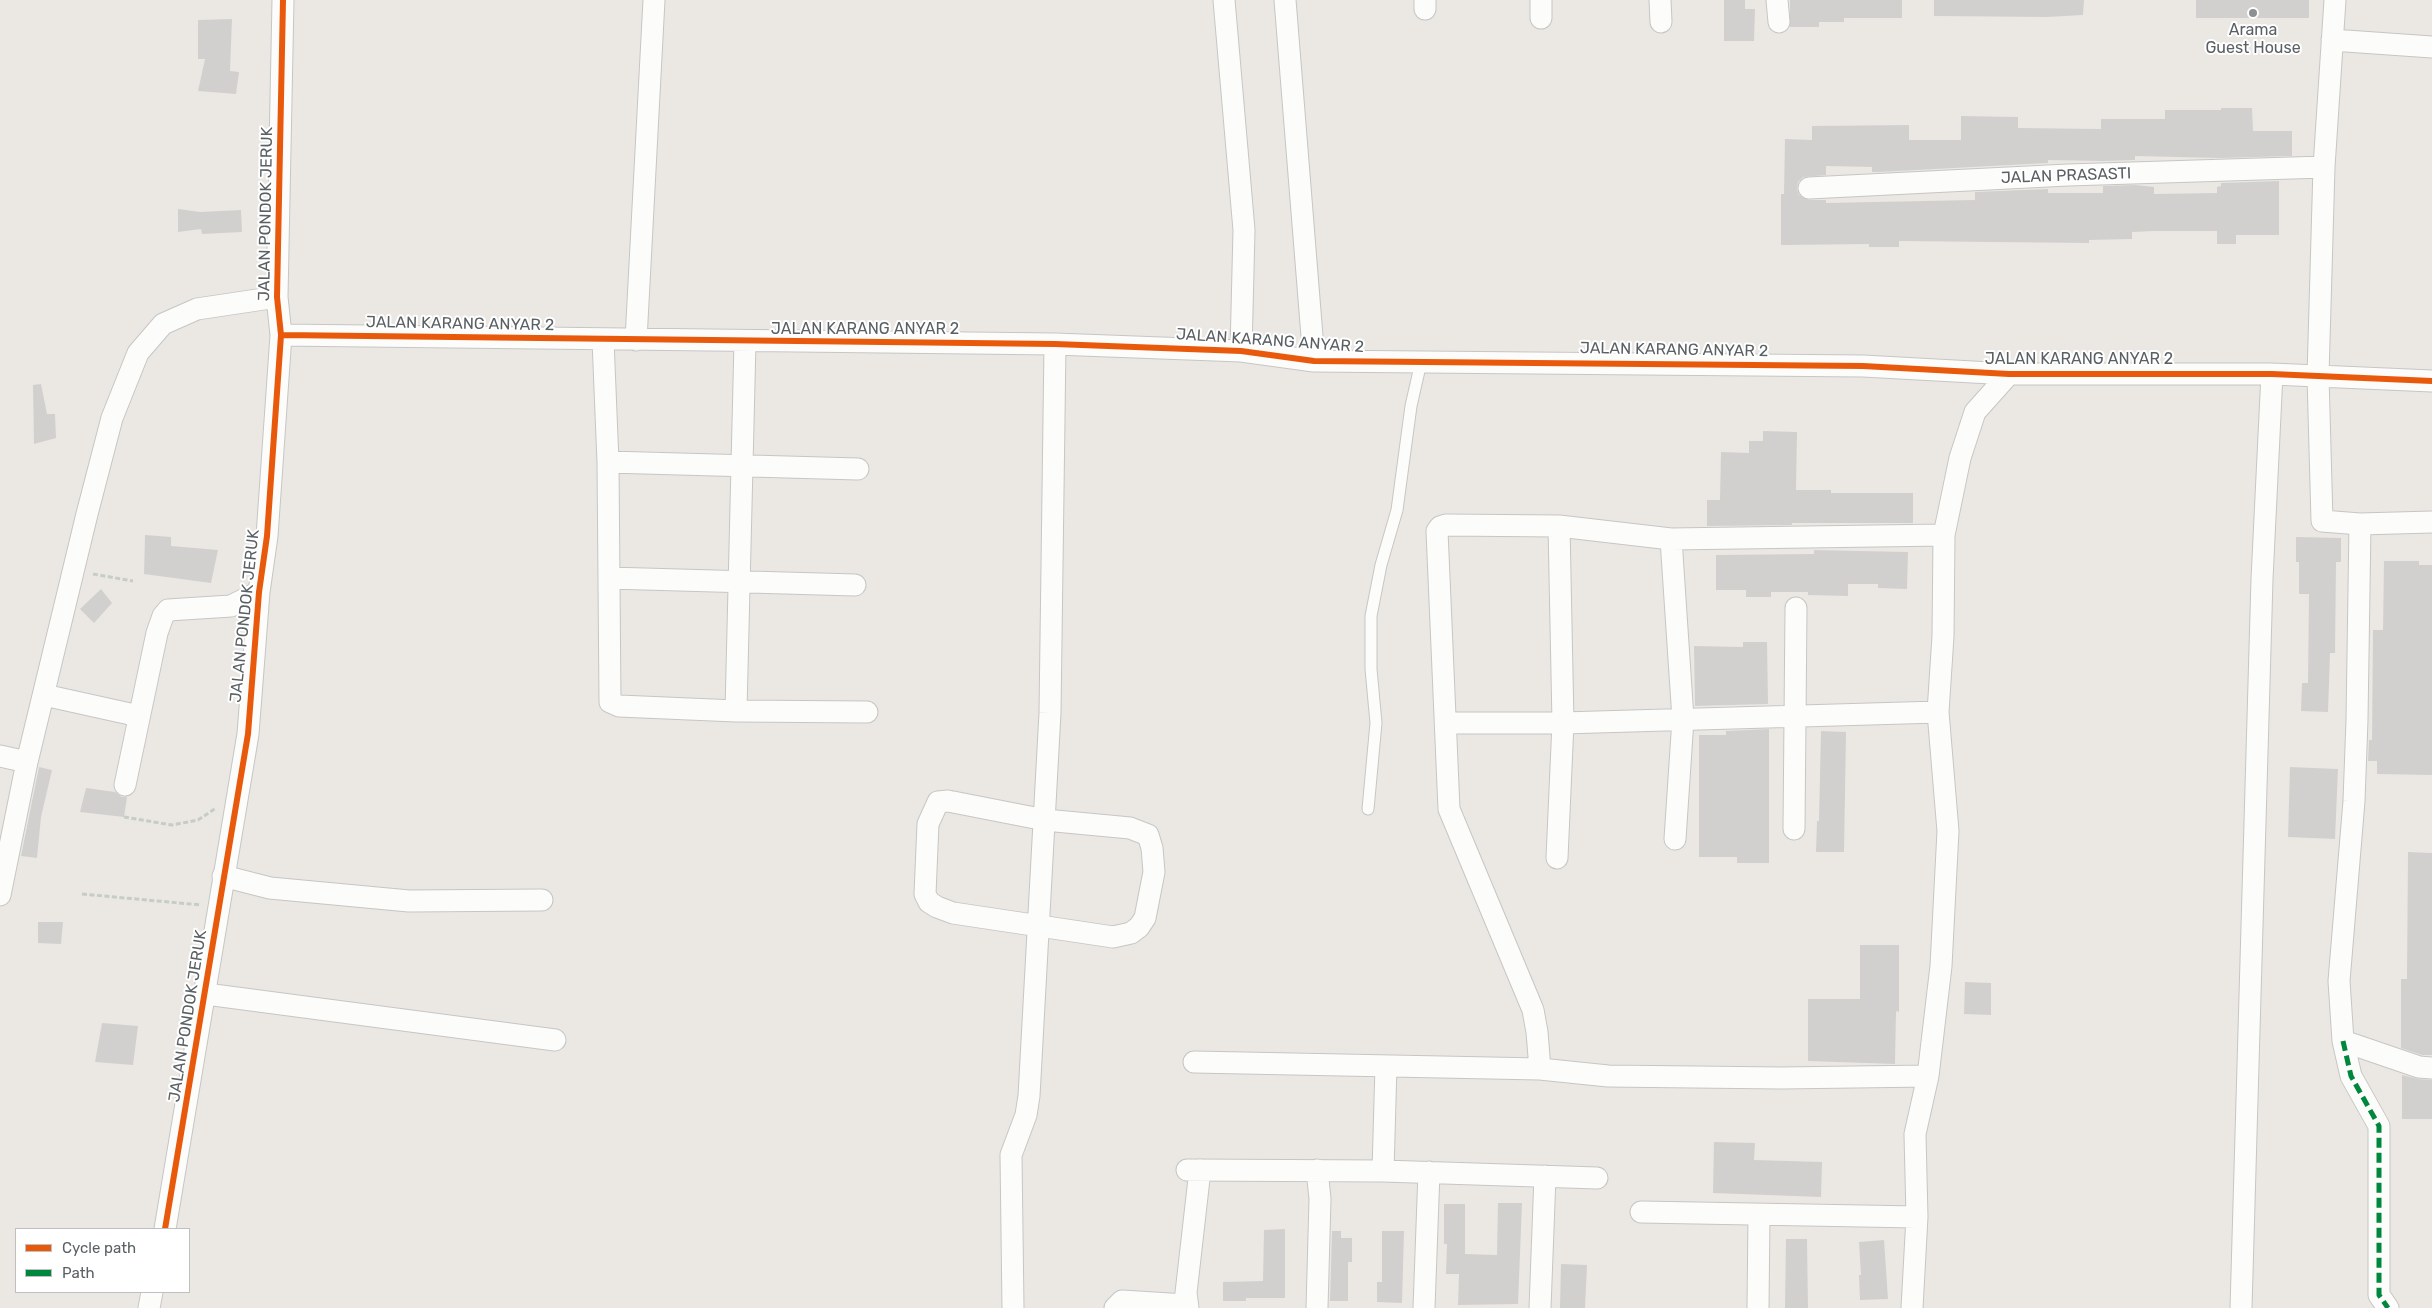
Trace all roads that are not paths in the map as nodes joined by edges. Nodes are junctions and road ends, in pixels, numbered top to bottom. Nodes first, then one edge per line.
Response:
1 (283, 0) edge
2 (654, 0) edge
3 (1224, 0) edge
4 (1285, 0) edge
5 (1660, 0) edge
6 (1777, 0) edge
7 (2335, 0) edge
8 (1661, 22) dead end
9 (1779, 22) dead end
10 (2332, 40) junction
11 (2432, 46) edge
12 (2324, 167) junction
13 (1809, 188) dead end
14 (277, 297) junction
15 (281, 335) junction
16 (603, 340) junction
17 (636, 340) junction
18 (745, 342) junction
19 (1055, 344) junction
20 (1241, 351) junction
21 (1314, 361) junction
22 (1421, 362) junction
23 (2008, 374) junction
24 (2272, 374) junction
25 (2318, 376) junction
26 (2432, 381) edge
27 (608, 462) junction
28 (742, 466) junction
29 (858, 469) dead end
30 (2432, 522) edge
31 (2360, 524) junction
32 (1559, 526) junction
33 (1944, 535) junction
34 (1671, 539) junction
35 (610, 578) junction
36 (738, 581) junction
37 (854, 584) dead end
38 (259, 592) junction
39 (1796, 608) dead end
40 (44, 695) junction
41 (736, 711) junction
42 (868, 712) dead end
43 (1938, 712) junction
44 (1796, 715) junction
45 (139, 716) junction
46 (1683, 719) junction
47 (1446, 723) junction
48 (1563, 723) junction
49 (0, 756) edge
50 (27, 762) junction
51 (125, 785) dead end
52 (1368, 809) dead end
53 (1045, 820) junction
54 (1794, 829) dead end
55 (1674, 839) dead end
56 (1558, 858) dead end
57 (223, 876) junction
58 (0, 895) edge
59 (542, 900) dead end
60 (1039, 926) junction
61 (206, 994) junction
62 (555, 1040) dead end
63 (2342, 1041) junction
64 (1194, 1062) dead end
65 (1386, 1066) junction
66 (2432, 1068) edge
67 (1540, 1069) junction
68 (1928, 1076) junction
69 (1317, 1170) junction
70 (1383, 1171) junction
71 (1429, 1172) junction
72 (1545, 1176) junction
73 (1597, 1178) dead end
74 (1640, 1212) dead end
75 (1759, 1215) junction
76 (1917, 1216) junction
77 (165, 1228) edge
78 (152, 1293) edge
79 (2383, 1304) edge
80 (1187, 1306) edge
81 (148, 1308) edge
82 (1012, 1308) edge
83 (1115, 1308) edge
84 (1317, 1308) edge
85 (1424, 1308) edge
86 (1540, 1308) edge
87 (1758, 1308) edge
88 (1912, 1308) edge
89 (2241, 1308) edge

1 - 14 street, JALAN PONDOK JERUK
2 - 17 street
3 - 20 street
4 - 21 street
5 - 8 street
6 - 9 street
7 - 10 street
10 - 11 street
10 - 12 street
12 - 13 street, JALAN PRASASTI
12 - 25 street
14 - 15 street, JALAN PONDOK JERUK
14 - 40 street
15 - 16 street, JALAN KARANG ANYAR 2
15 - 38 street, JALAN PONDOK JERUK
16 - 17 street, JALAN KARANG ANYAR 2
16 - 27 street
17 - 18 street, JALAN KARANG ANYAR 2
18 - 19 street, JALAN KARANG ANYAR 2
18 - 28 street
19 - 20 street, JALAN KARANG ANYAR 2
19 - 53 street
20 - 21 street, JALAN KARANG ANYAR 2
21 - 22 street, JALAN KARANG ANYAR 2
22 - 23 street, JALAN KARANG ANYAR 2
22 - 52 lane
23 - 24 street, JALAN KARANG ANYAR 2
23 - 33 street
24 - 25 street, JALAN KARANG ANYAR 2
24 - 89 street
25 - 26 street
25 - 31 street
27 - 28 street
27 - 35 street
28 - 29 street
28 - 36 street
30 - 31 street
31 - 63 street
32 - 34 street
32 - 47 street
32 - 48 street
33 - 34 street
33 - 43 street
34 - 46 street
35 - 36 street
35 - 41 street
36 - 37 street
36 - 41 street
38 - 45 street
38 - 57 street, JALAN PONDOK JERUK
39 - 44 street
40 - 45 street
40 - 50 street
41 - 42 street
43 - 44 street
43 - 68 street
44 - 46 street
44 - 54 street
45 - 51 street
46 - 48 street
46 - 55 street
47 - 48 street
47 - 67 street
48 - 56 street
49 - 50 street
50 - 58 street
53 - 60 street
53 - 60 street
53 - 60 street
57 - 59 street
57 - 61 street, JALAN PONDOK JERUK
60 - 82 street
61 - 62 street
61 - 77 street, JALAN PONDOK JERUK
63 - 66 street
63 - 79 street
64 - 65 street
65 - 67 street
65 - 70 street
67 - 68 street
68 - 76 street
69 - 70 street
69 - 80 street
69 - 84 street
70 - 71 street
71 - 72 street
71 - 85 street
72 - 73 street
72 - 86 street
74 - 75 street
75 - 76 street
75 - 87 street
76 - 88 street
78 - 81 street
80 - 83 street

